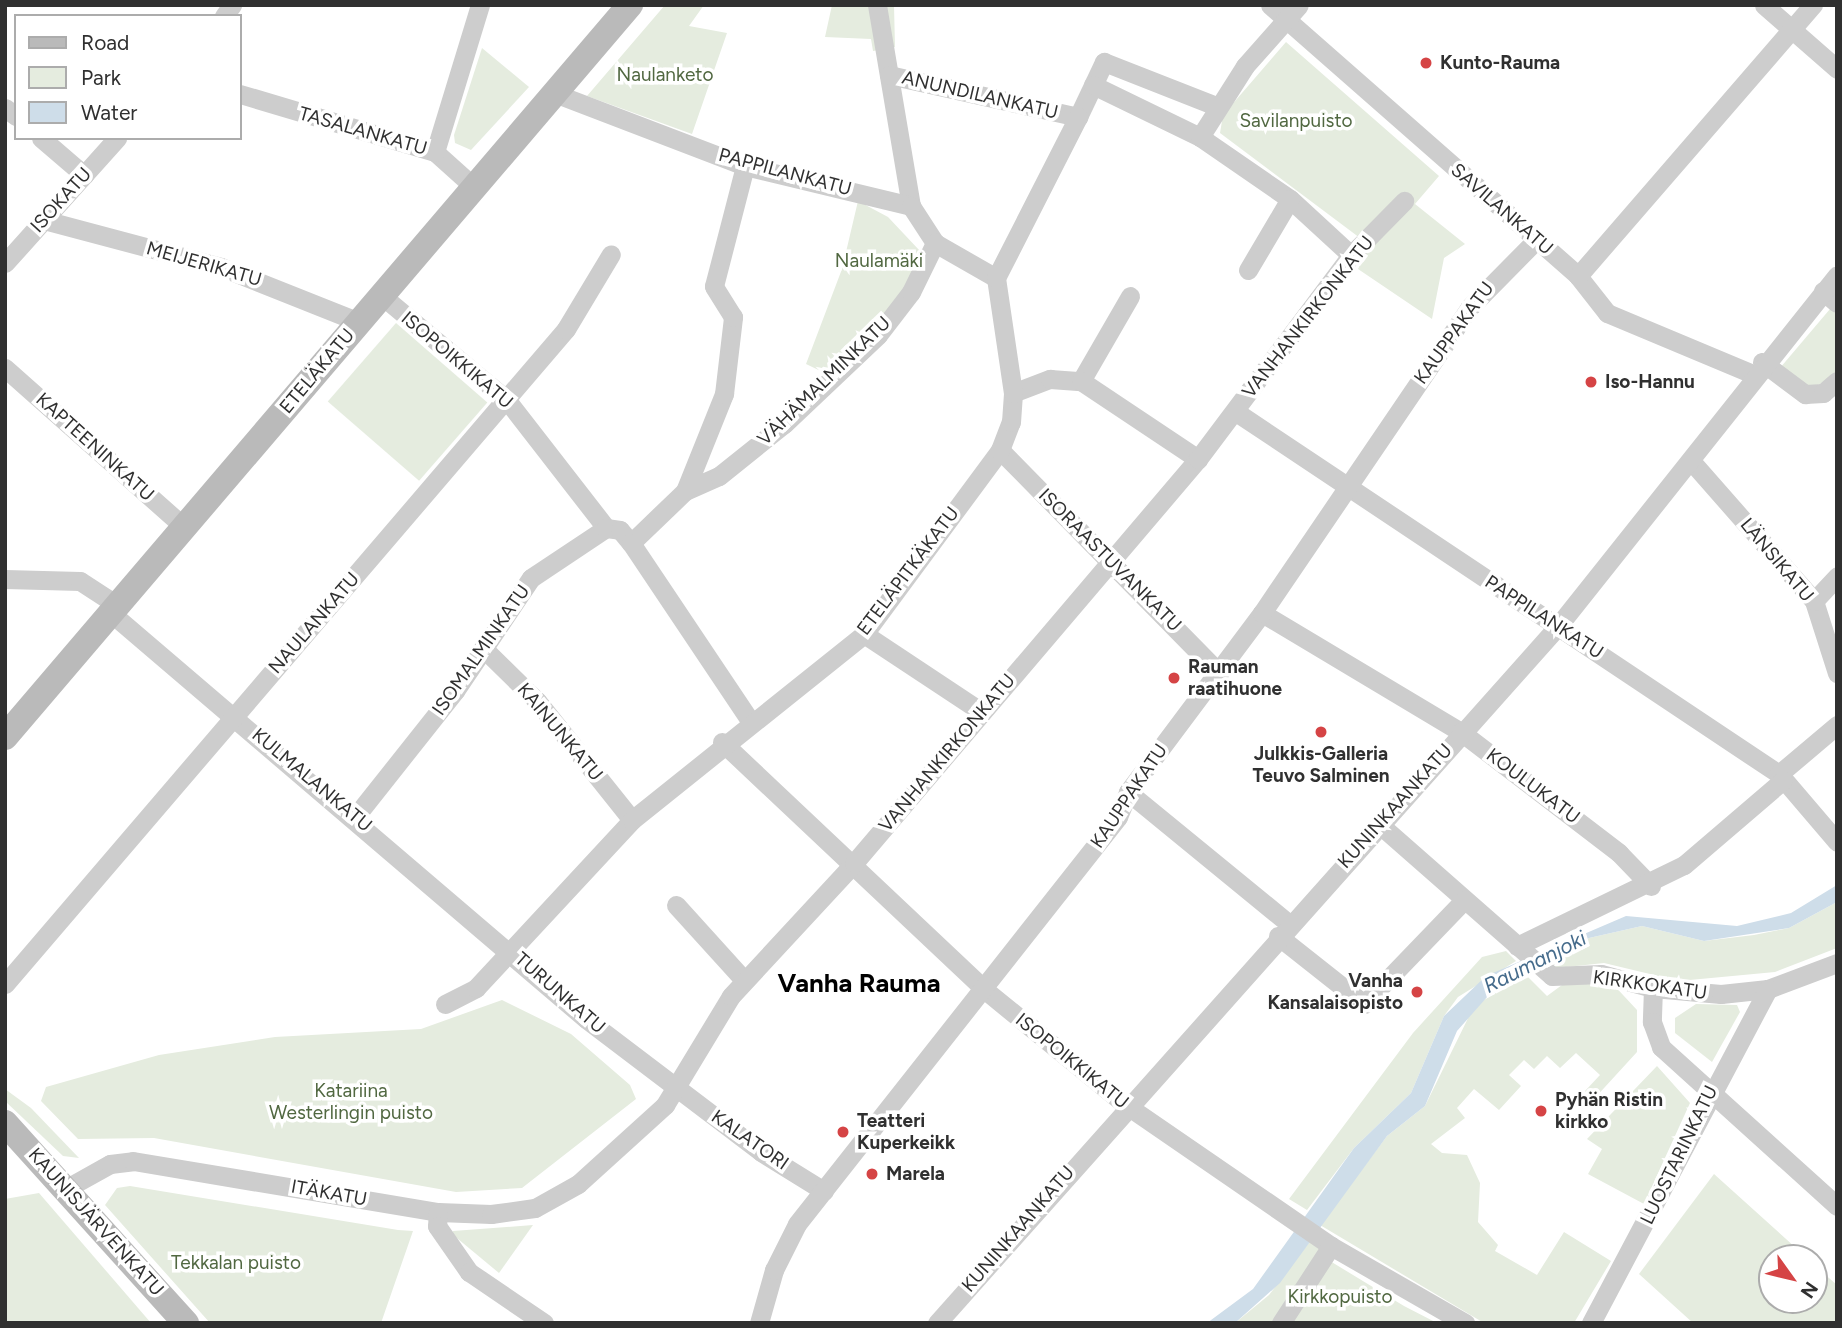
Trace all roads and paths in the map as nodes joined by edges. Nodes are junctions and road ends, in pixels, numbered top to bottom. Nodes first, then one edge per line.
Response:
1 (480, 5) edge
2 (630, 5) edge
3 (877, 5) edge
4 (1270, 5) edge
5 (1764, 5) edge
6 (1810, 9) edge
7 (1292, 12) edge
8 (1791, 30) junction
9 (1837, 69) edge
10 (889, 75) junction
11 (1093, 85) junction
12 (242, 95) edge
13 (566, 98) junction
14 (1216, 106) junction
15 (1079, 117) junction
16 (1200, 137) junction
17 (43, 140) edge
18 (115, 140) edge
19 (435, 152) junction
20 (745, 166) junction
21 (84, 174) junction
22 (474, 187) junction
23 (1290, 200) junction
24 (1404, 201) dead end
25 (911, 206) junction
26 (44, 220) junction
27 (1536, 240) junction
28 (934, 243) junction
29 (611, 254) dead end
30 (1351, 255) junction
31 (5, 262) edge
32 (1248, 270) dead end
33 (1837, 275) edge
34 (1578, 276) junction
35 (996, 278) junction
36 (381, 295) junction
37 (1130, 296) dead end
38 (1830, 297) edge
39 (359, 322) junction
40 (5, 368) edge
41 (1758, 369) junction
42 (1082, 381) junction
43 (1837, 381) edge
44 (1013, 393) junction
45 (506, 399) junction
46 (1236, 412) junction
47 (1000, 450) junction
48 (1198, 459) junction
49 (1692, 462) junction
50 (1348, 488) junction
51 (685, 491) junction
52 (184, 527) junction
53 (606, 528) junction
54 (631, 544) junction
55 (1112, 559) junction
56 (1837, 576) edge
57 (5, 579) edge
58 (1814, 601) junction
59 (114, 609) junction
60 (1262, 612) junction
61 (1558, 626) junction
62 (864, 634) junction
63 (483, 648) junction
64 (1219, 673) junction
65 (1837, 673) edge
66 (982, 712) junction
67 (235, 715) junction
68 (750, 722) junction
69 (1837, 725) edge
70 (1461, 732) junction
71 (5, 737) edge
72 (722, 742) junction
73 (1781, 777) junction
74 (1128, 792) junction
75 (355, 817) junction
76 (632, 820) junction
77 (1379, 824) junction
78 (1837, 842) edge
79 (854, 863) junction
80 (1651, 886) junction
81 (1464, 900) junction
82 (676, 905) dead end
83 (1284, 930) junction
84 (1520, 948) junction
85 (512, 950) junction
86 (1837, 963) edge
87 (744, 979) junction
88 (5, 984) edge
89 (1653, 988) junction
90 (1768, 989) junction
91 (985, 990) junction
92 (445, 1004) dead end
93 (678, 1088) junction
94 (1710, 1090) junction
95 (1126, 1105) junction
96 (5, 1123) edge
97 (67, 1188) junction
98 (824, 1191) junction
99 (1837, 1206) edge
100 (438, 1212) junction
101 (1323, 1240) junction
102 (186, 1323) edge
103 (544, 1323) edge
104 (759, 1323) edge
105 (937, 1323) edge
106 (1281, 1323) edge
107 (1465, 1323) edge
108 (1591, 1323) edge

1 - 19 street
2 - 13 main road, ETELÄKATU
3 - 10 street
4 - 7 street, SAVILANKATU
5 - 8 street
6 - 8 street
7 - 14 street
7 - 27 street, SAVILANKATU
8 - 9 street
8 - 34 street
10 - 15 street, ANUNDILANKATU
10 - 25 street
11 - 14 street, ANUNDILANKATU
11 - 15 street, ANUNDILANKATU
11 - 16 street
12 - 19 street, TASALANKATU
13 - 20 street, PAPPILANKATU
13 - 22 main road, ETELÄKATU
14 - 16 street
15 - 35 street
16 - 23 street
17 - 21 street
18 - 21 street, ISOKATU
19 - 22 street, TASALANKATU
20 - 25 street, PAPPILANKATU
20 - 51 street
21 - 26 street, ISOKATU
22 - 36 main road, ETELÄKATU
23 - 30 street
23 - 32 street
24 - 30 street, VANHANKIRKONKATU
25 - 28 street
26 - 31 street, ISOKATU
26 - 39 street, MEIJERIKATU
27 - 34 street, SAVILANKATU
27 - 50 street, KAUPPAKATU
28 - 35 street
28 - 51 street, VÄHÄMALMINKATU
29 - 45 street, NAULANKATU
30 - 46 street, VANHANKIRKONKATU
33 - 38 street, KUNINKAANKATU
34 - 41 street, SAVILANKATU
35 - 44 street, ETELÄPITKÄKATU
36 - 39 main road, ETELÄKATU
36 - 45 street, ISOPOIKKIKATU
37 - 42 street
38 - 41 street, KUNINKAANKATU
39 - 52 main road, ETELÄKATU
40 - 52 street, KAPTEENINKATU
41 - 43 street, SAVILANKATU
41 - 49 street, KUNINKAANKATU
42 - 44 street
42 - 48 street
44 - 47 street, ETELÄPITKÄKATU
45 - 53 street, ISOPOIKKIKATU
45 - 67 street, NAULANKATU
46 - 48 street, VANHANKIRKONKATU
46 - 50 street, PAPPILANKATU
47 - 55 street, ISORAASTUVANKATU
47 - 62 street, ETELÄPITKÄKATU
48 - 55 street, VANHANKIRKONKATU
49 - 58 street, LÄNSIKATU
49 - 61 street, KUNINKAANKATU
50 - 60 street, KAUPPAKATU
50 - 61 street, PAPPILANKATU
51 - 54 street
52 - 59 main road, ETELÄKATU
53 - 54 street
53 - 63 street, ISOMALMINKATU
54 - 68 street
55 - 64 street, ISORAASTUVANKATU
55 - 66 street, VANHANKIRKONKATU
56 - 58 street
57 - 59 street, KULMALANKATU
58 - 65 street, LÄNSIKATU
59 - 67 street, KULMALANKATU
59 - 71 main road, ETELÄKATU
60 - 64 street, KAUPPAKATU
60 - 70 street, KOULUKATU
61 - 70 street, KUNINKAANKATU
61 - 73 street, PAPPILANKATU
62 - 66 street
62 - 68 street, ETELÄPITKÄKATU
63 - 75 street, ISOMALMINKATU
63 - 76 street, KAINUNKATU
64 - 74 street, KAUPPAKATU
66 - 79 street, VANHANKIRKONKATU
67 - 75 street, KULMALANKATU
67 - 88 street, NAULANKATU
68 - 72 street, ETELÄPITKÄKATU
69 - 73 street
70 - 77 street, KUNINKAANKATU
70 - 80 street, KOULUKATU
72 - 76 street, ETELÄPITKÄKATU
72 - 79 street, ISOPOIKKIKATU
73 - 78 street, PAPPILANKATU
73 - 80 street
74 - 83 street
74 - 91 street, KAUPPAKATU
75 - 85 street, KULMALANKATU
76 - 85 street, ETELÄPITKÄKATU
77 - 81 street
77 - 83 street, KUNINKAANKATU
79 - 87 street, VANHANKIRKONKATU
79 - 91 street, ISOPOIKKIKATU
80 - 84 street
81 - 83 street
81 - 84 street
82 - 87 street
83 - 95 street, KUNINKAANKATU
84 - 89 street, KIRKKOKATU
85 - 92 street, TURUNKATU
85 - 93 street, TURUNKATU
86 - 90 street, KIRKKOKATU
87 - 93 street, VANHANKIRKONKATU
89 - 90 street, KIRKKOKATU
89 - 94 street
90 - 94 street, LUOSTARINKATU
91 - 95 street, ISOPOIKKIKATU
91 - 98 street, KAUPPAKATU
93 - 98 street, KALATORI
93 - 100 street, VANHANKIRKONKATU
94 - 99 street
94 - 108 street, LUOSTARINKATU
95 - 101 street, ISOPOIKKIKATU
95 - 105 street, KUNINKAANKATU
96 - 97 main road, KAUNISJÄRVENKATU
97 - 100 street, ITÄKATU
97 - 102 main road, KAUNISJÄRVENKATU
98 - 104 street, KAUPPAKATU
100 - 103 street
101 - 106 street
101 - 107 street, ISOPOIKKIKATU

